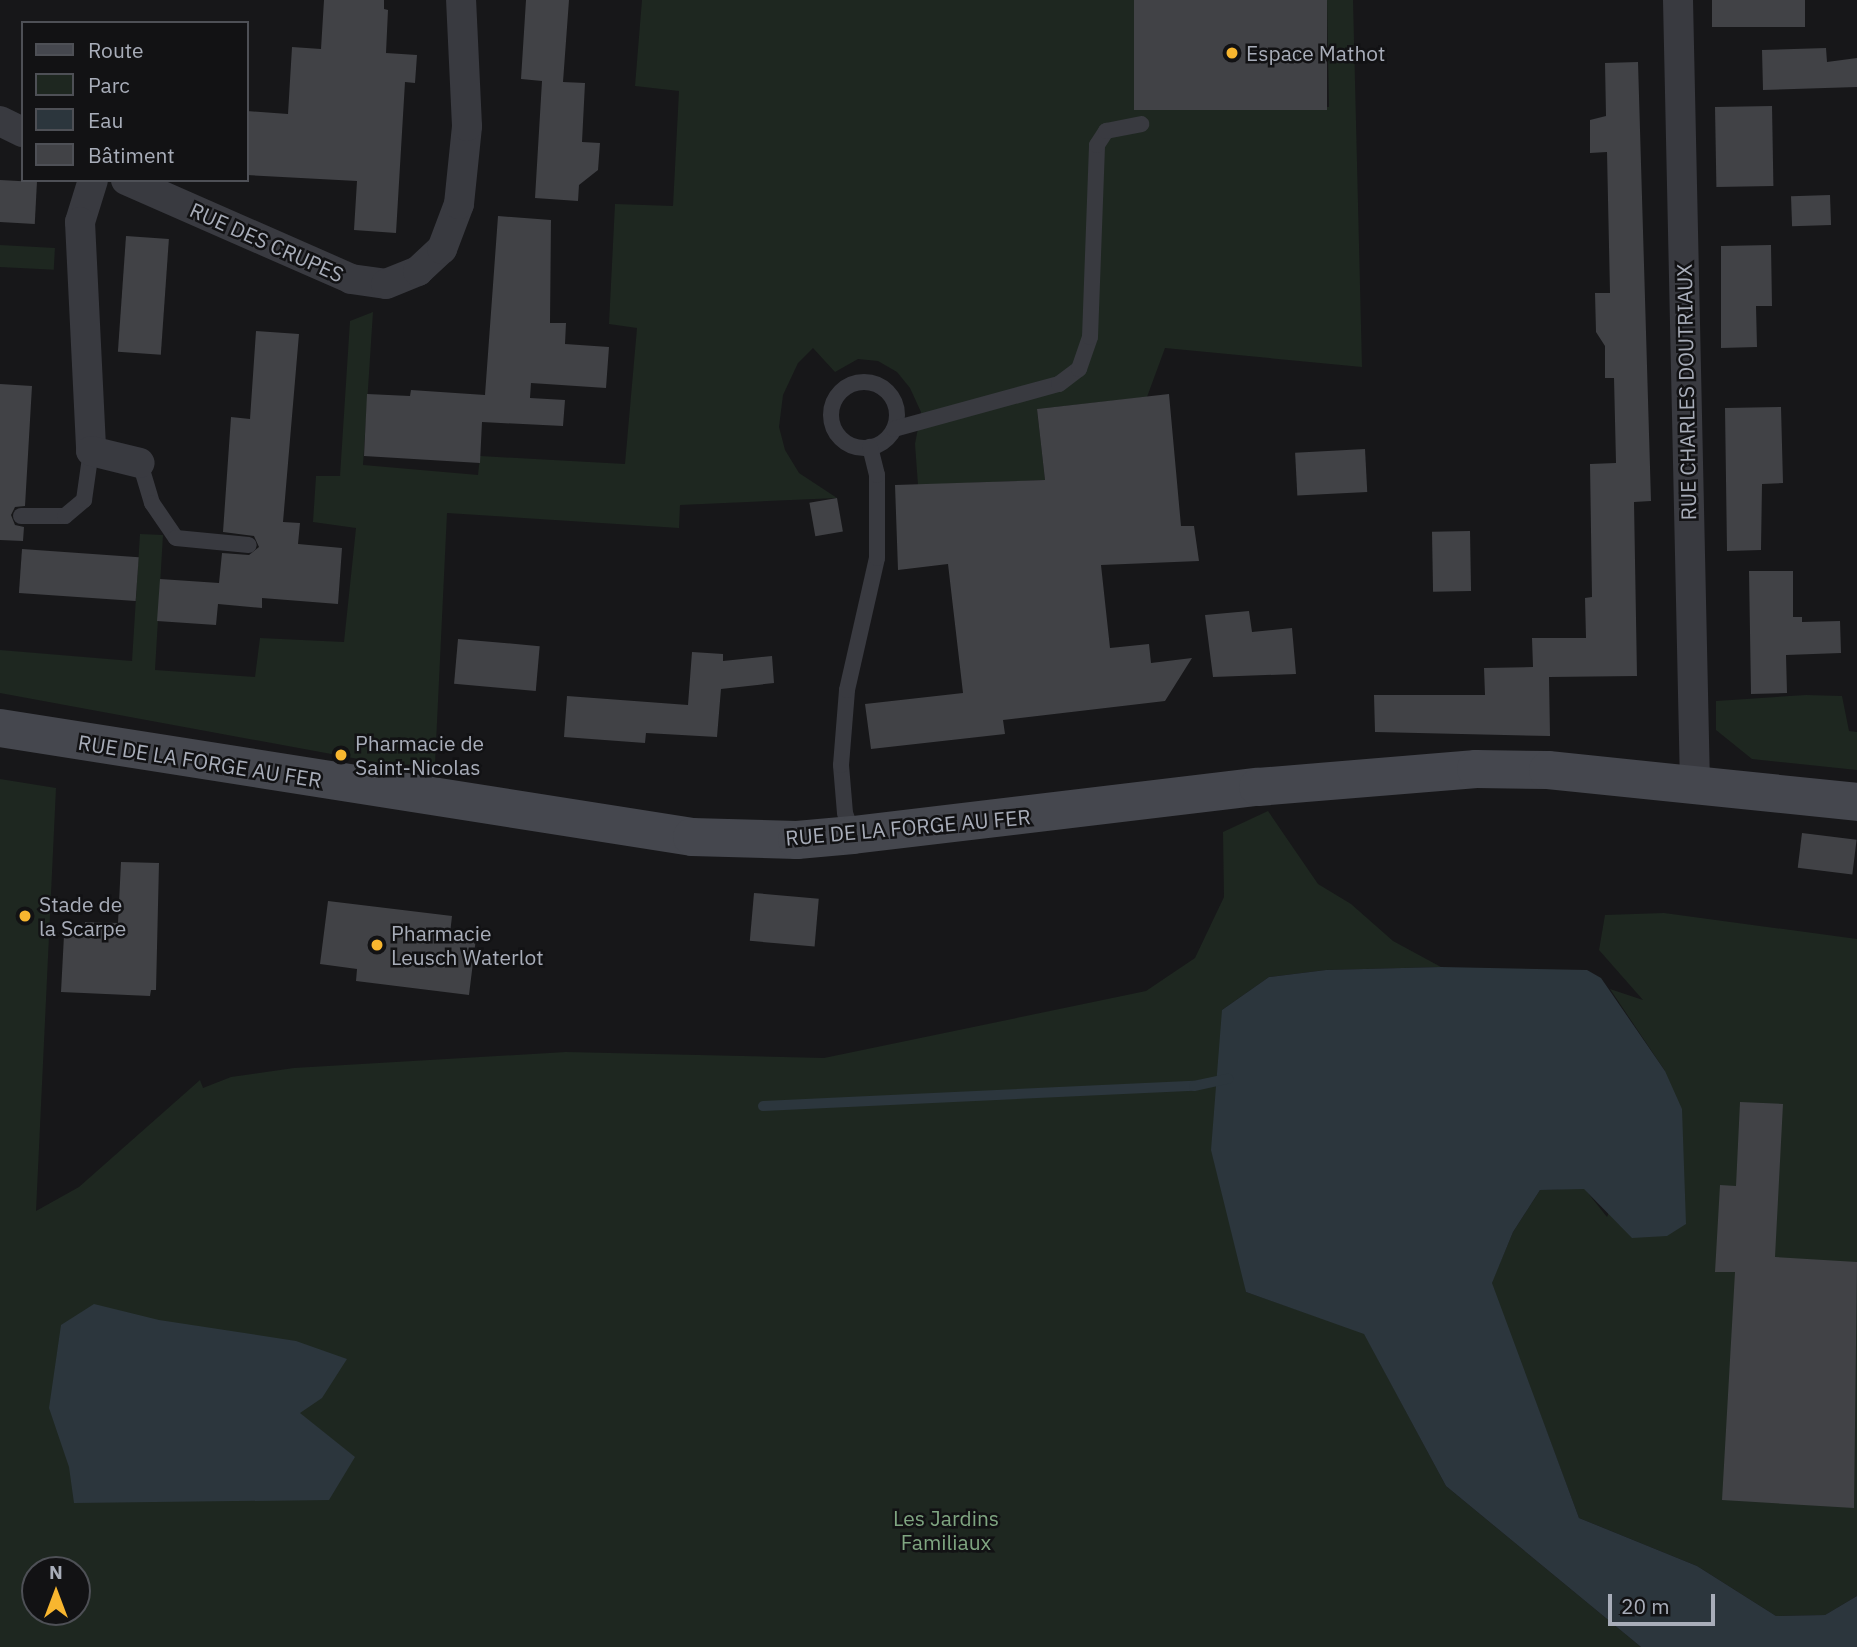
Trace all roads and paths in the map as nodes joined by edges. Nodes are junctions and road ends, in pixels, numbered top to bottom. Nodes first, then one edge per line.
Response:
1 (461, 0) edge
2 (1678, 0) edge
3 (0, 121) edge
4 (1140, 124) dead end
5 (21, 131) edge
6 (92, 182) edge
7 (131, 182) edge
8 (894, 429) junction
9 (870, 447) junction
10 (91, 451) junction
11 (140, 463) joint
12 (21, 516) dead end
13 (249, 545) dead end
14 (0, 728) edge
15 (1695, 785) junction
16 (1857, 802) edge
17 (853, 835) junction

1 - 7 street, RUE DES CRUPES
2 - 15 street, RUE CHARLES DOUTRIAUX
3 - 5 street
4 - 8 lane
6 - 10 street
8 - 9 lane
8 - 9 lane
9 - 17 lane
10 - 11 street
10 - 12 lane
11 - 13 lane
14 - 17 main road, RUE DE LA FORGE AU FER
15 - 16 main road, RUE DE LA FORGE AU FER
15 - 17 main road, RUE DE LA FORGE AU FER

